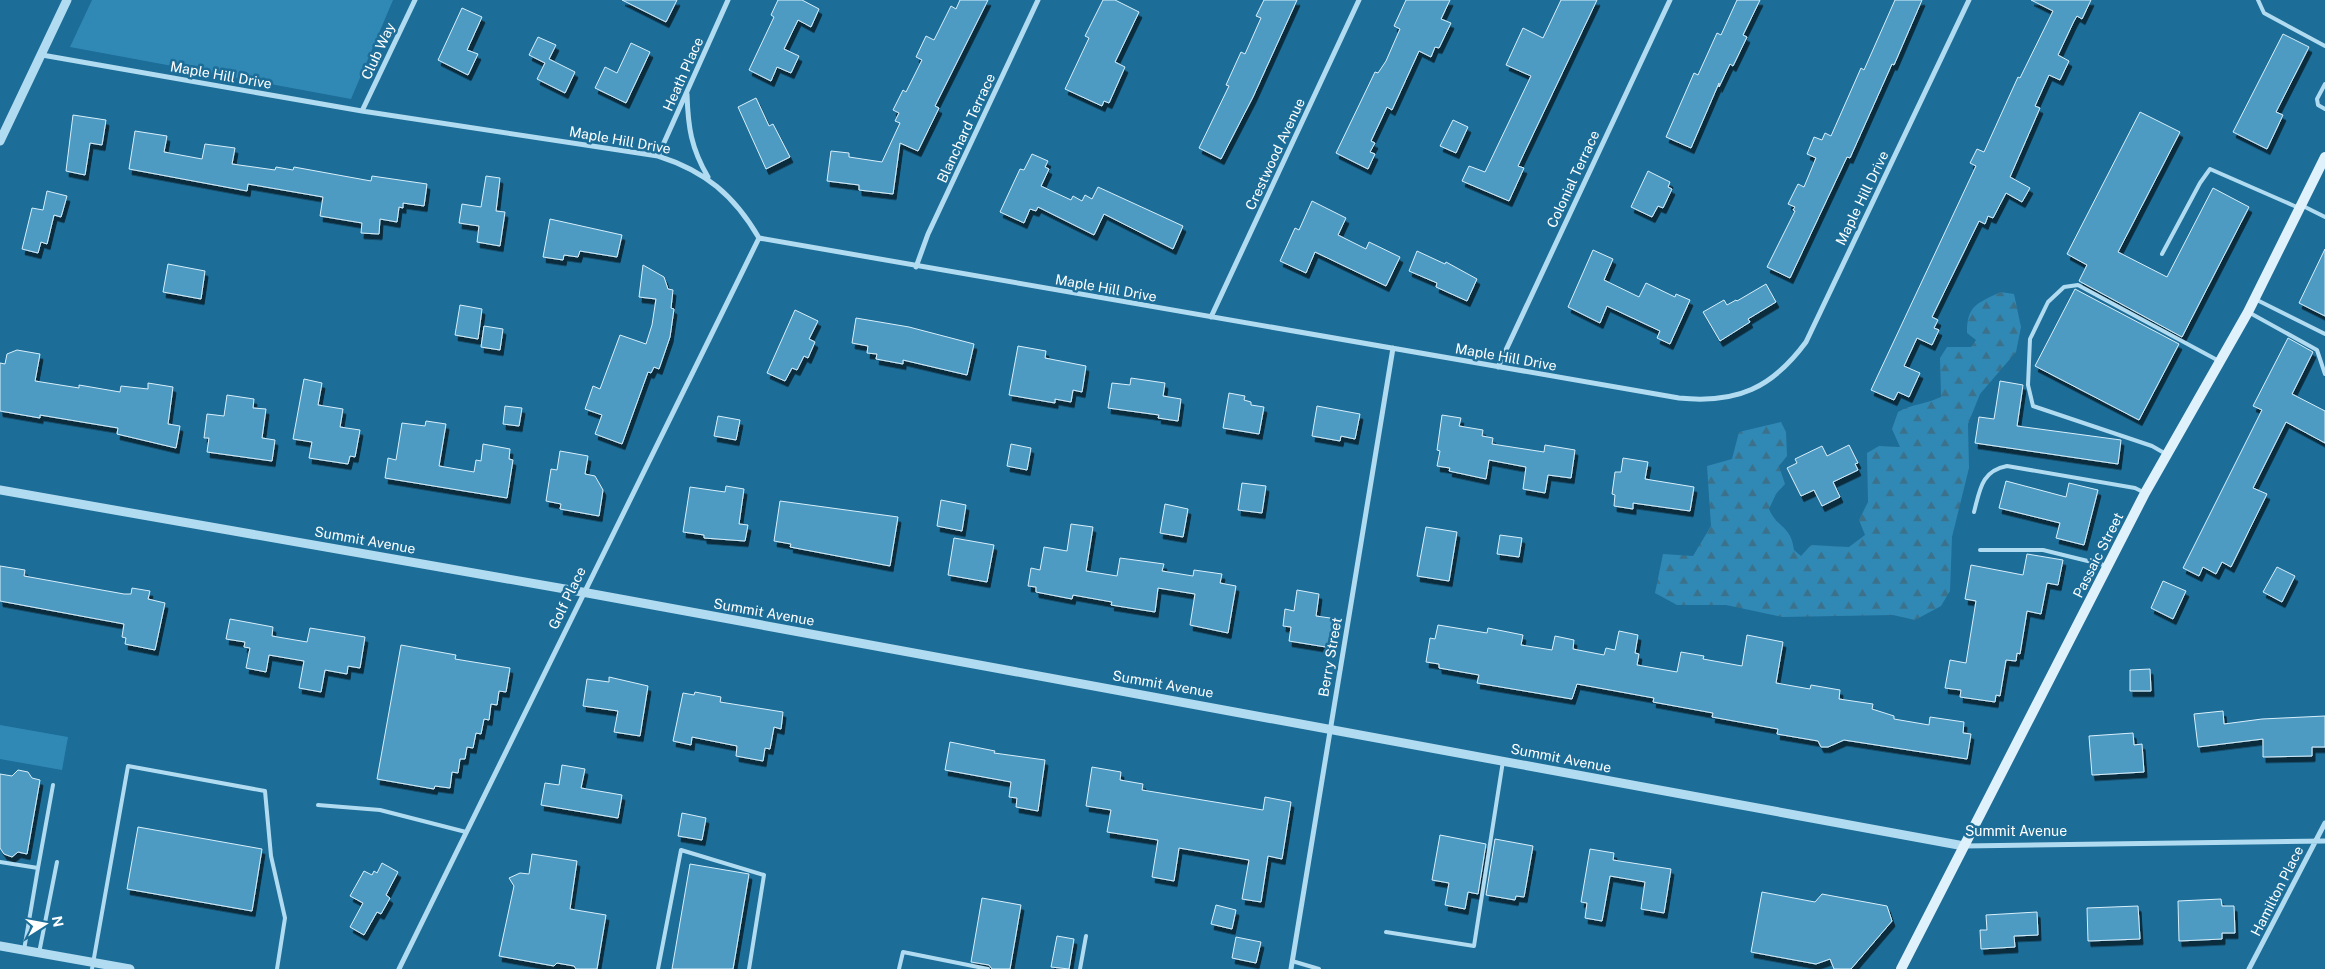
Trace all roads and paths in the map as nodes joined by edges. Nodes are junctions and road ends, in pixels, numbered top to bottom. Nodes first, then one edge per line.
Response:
1 (67, 0) edge
2 (415, 0) edge
3 (728, 0) edge
4 (1038, 0) edge
5 (1359, 0) edge
6 (1670, 0) edge
7 (1969, 0) edge
8 (2258, 0) edge
9 (2325, 46) edge
10 (42, 55) junction
11 (2325, 84) edge
12 (687, 93) junction
13 (2325, 109) edge
14 (362, 111) junction
15 (0, 141) edge
16 (658, 156) junction
17 (2325, 157) edge
18 (709, 179) junction
19 (2300, 207) junction
20 (2325, 217) edge
21 (759, 238) junction
22 (2162, 254) dead end
23 (916, 267) junction
24 (2254, 298) junction
25 (2248, 312) junction
26 (1211, 317) junction
27 (2325, 334) edge
28 (1393, 348) junction
29 (2219, 361) junction
30 (1498, 367) junction
31 (2325, 374) edge
32 (2166, 454) junction
33 (0, 490) edge
34 (2145, 493) junction
35 (1974, 512) dead end
36 (1980, 550) dead end
37 (2108, 566) junction
38 (582, 592) junction
39 (1330, 729) junction
40 (1503, 761) junction
41 (53, 785) dead end
42 (318, 805) dead end
43 (2325, 824) edge
44 (466, 832) junction
45 (2315, 841) junction
46 (2325, 841) edge
47 (1964, 846) junction
48 (0, 862) edge
49 (57, 862) dead end
50 (38, 868) junction
51 (1386, 932) dead end
52 (1086, 936) dead end
53 (0, 946) edge
54 (24, 950) junction
55 (40, 953) junction
56 (1292, 962) junction
57 (93, 966) edge
58 (130, 969) edge
59 (277, 969) edge
60 (399, 969) edge
61 (658, 969) edge
62 (749, 969) edge
63 (900, 969) edge
64 (988, 969) edge
65 (1080, 969) edge
66 (1291, 969) edge
67 (1319, 969) edge
68 (1901, 969) edge
69 (2249, 969) edge

1 - 10 street
2 - 14 street, Club Way
3 - 12 street, Heath Place
4 - 23 street, Blanchard Terrace
5 - 26 street, Crestwood Avenue
6 - 30 street, Colonial Terrace
7 - 30 street, Maple Hill Drive
8 - 9 lane
10 - 14 street, Maple Hill Drive
10 - 15 street
11 - 13 lane
12 - 16 street, Heath Place
12 - 18 street
14 - 16 street, Maple Hill Drive
16 - 18 street, Maple Hill Drive
17 - 19 main road, Passaic Street
18 - 21 street, Maple Hill Drive
19 - 20 lane
19 - 22 lane
19 - 24 main road, Passaic Street
21 - 23 street, Maple Hill Drive
21 - 38 street, Golf Place
23 - 26 street, Maple Hill Drive
24 - 25 main road, Passaic Street
24 - 27 lane
25 - 29 main road, Passaic Street
25 - 31 lane
26 - 28 street, Maple Hill Drive
28 - 30 street, Maple Hill Drive
28 - 39 street, Berry Street
29 - 32 main road, Passaic Street
29 - 32 lane
32 - 34 main road, Passaic Street
33 - 38 street, Summit Avenue
34 - 35 lane
34 - 37 main road, Passaic Street
36 - 37 lane
37 - 47 main road, Passaic Street
38 - 39 street, Summit Avenue
38 - 44 street, Golf Place
39 - 40 street, Summit Avenue
39 - 56 street, Berry Street
40 - 47 street, Summit Avenue
40 - 51 lane
41 - 50 lane
42 - 44 lane
43 - 45 street, Hamilton Place
44 - 60 street, Golf Place
45 - 46 street, Summit Avenue
45 - 47 street, Summit Avenue
45 - 69 street, Hamilton Place
47 - 68 main road, Passaic Street
48 - 50 lane
49 - 55 lane
50 - 54 lane
52 - 65 lane
53 - 54 street
54 - 55 street
55 - 57 street
56 - 66 street, Berry Street
56 - 67 lane
57 - 58 street
57 - 59 lane
61 - 62 lane
63 - 64 lane

